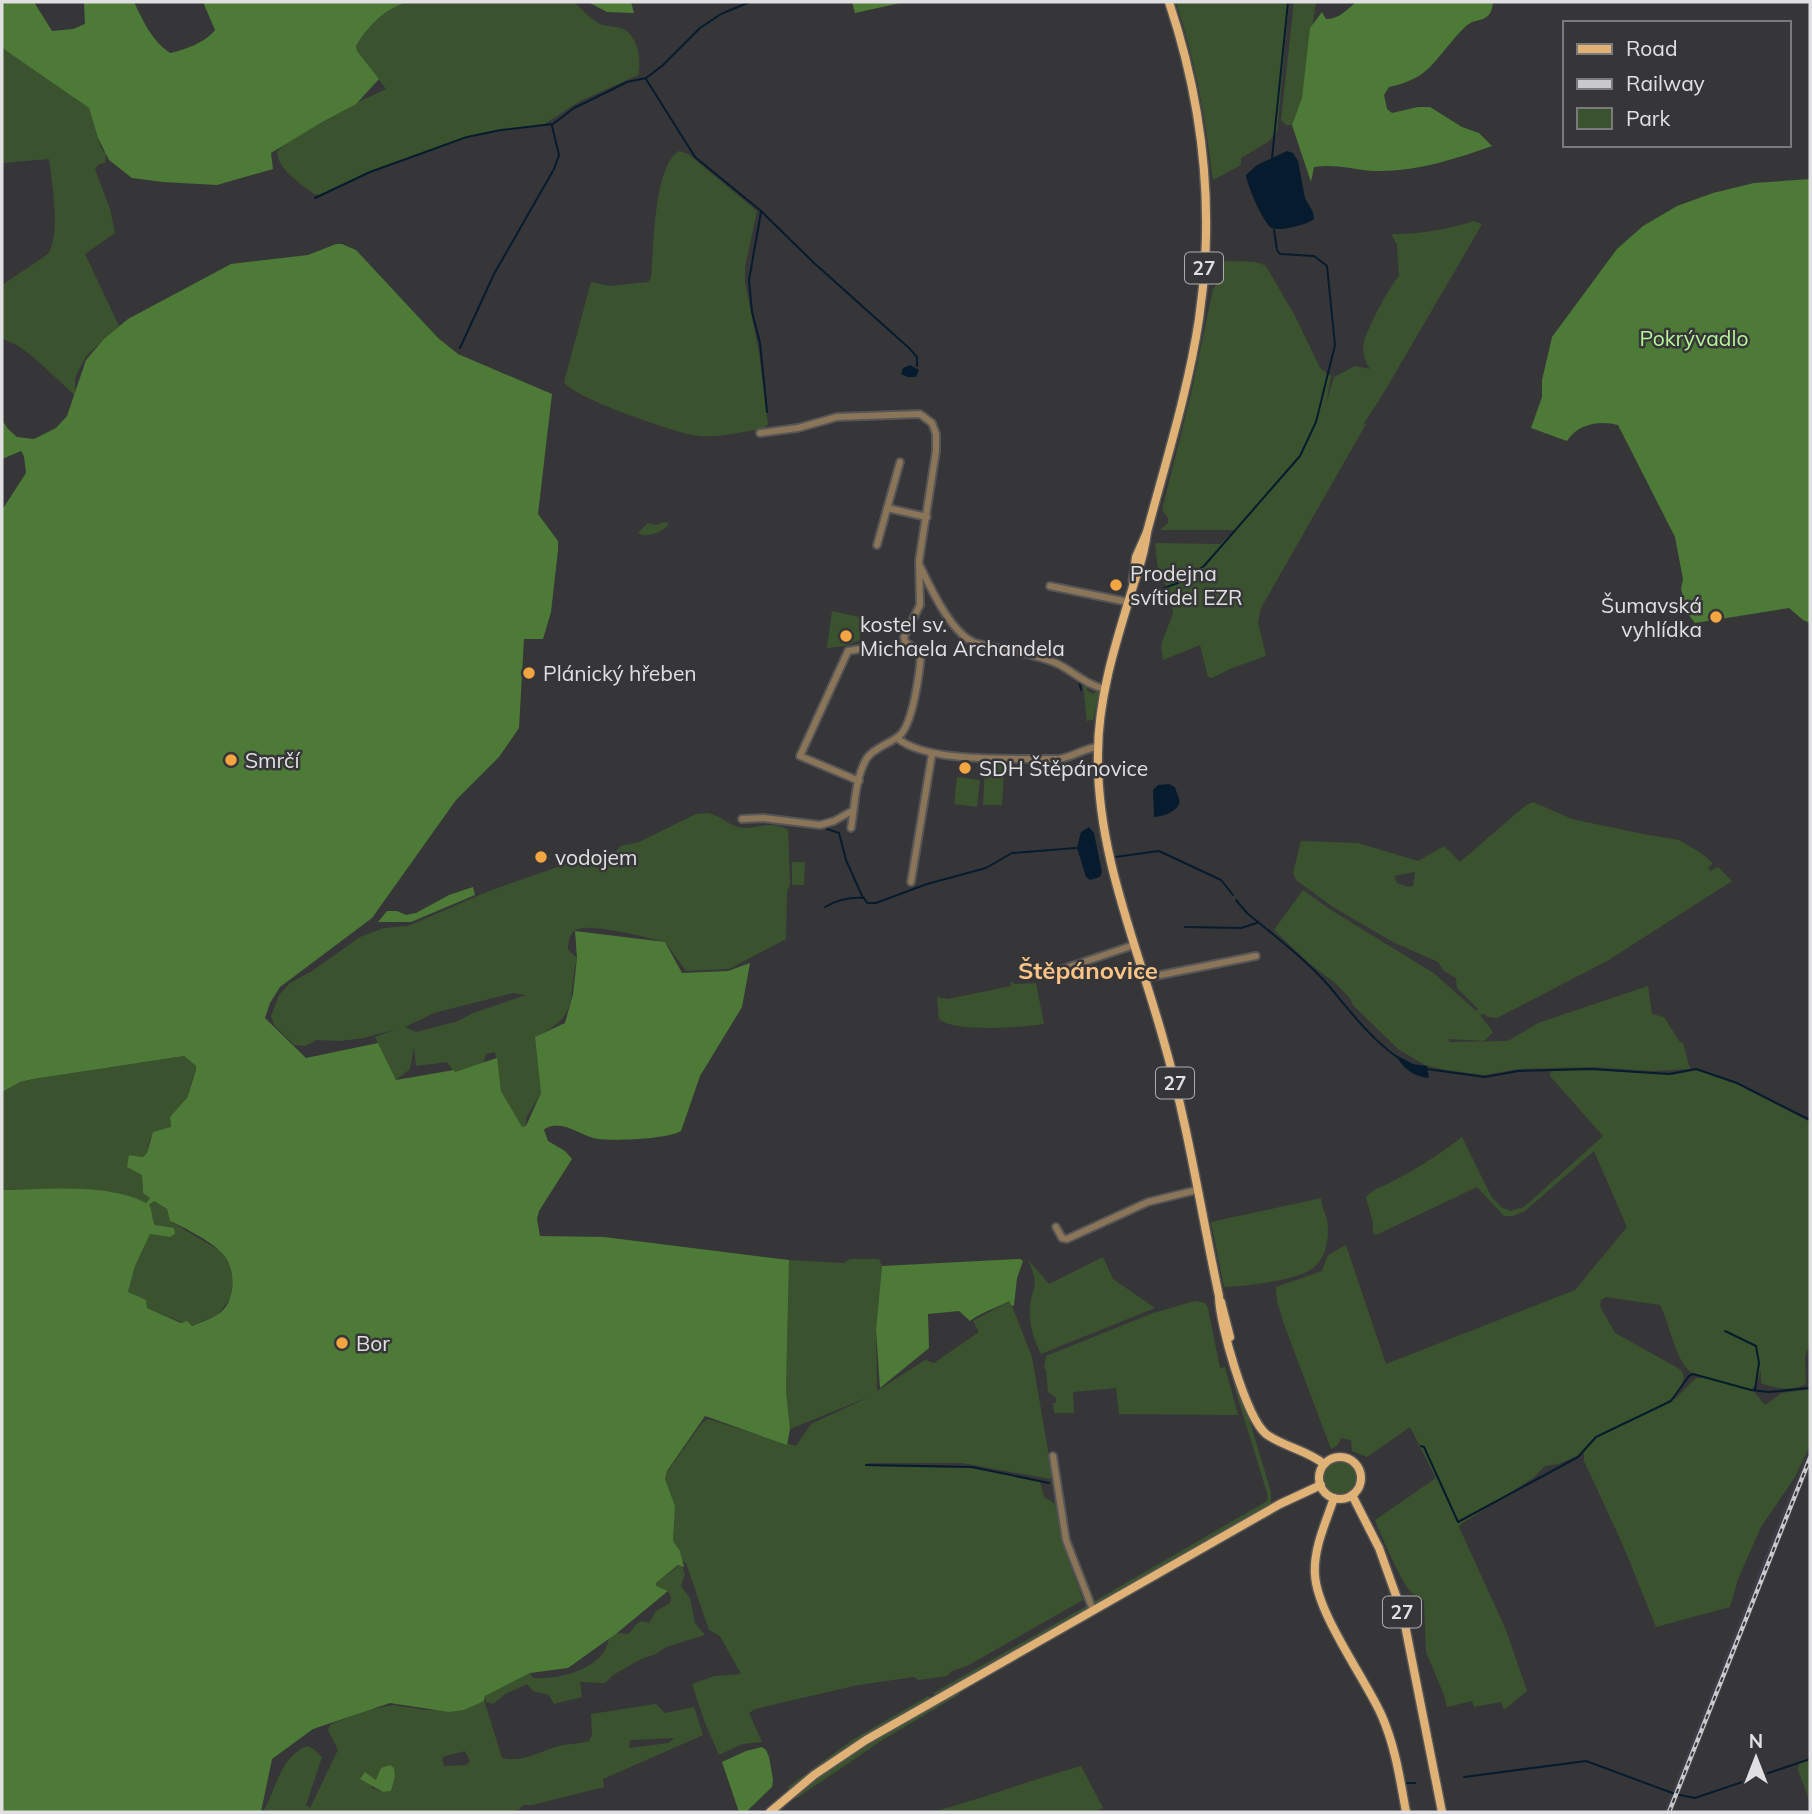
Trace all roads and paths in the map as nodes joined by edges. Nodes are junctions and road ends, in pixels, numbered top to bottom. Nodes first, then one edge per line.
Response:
1 (1169, 2) edge
2 (760, 433) dead end
3 (900, 462) dead end
4 (887, 508) junction
5 (927, 517) junction
6 (877, 545) dead end
7 (919, 566) junction
8 (1050, 586) dead end
9 (1128, 602) junction
10 (860, 649) dead end
11 (1105, 689) junction
12 (897, 738) junction
13 (1098, 747) junction
14 (932, 754) junction
15 (859, 781) junction
16 (852, 811) junction
17 (742, 819) dead end
18 (851, 828) dead end
19 (911, 882) dead end
20 (1134, 945) junction
21 (1256, 956) dead end
22 (1048, 974) dead end
23 (1145, 978) junction
24 (1197, 1190) junction
25 (1056, 1227) dead end
26 (1053, 1456) dead end
27 (1324, 1464) junction
28 (1321, 1485) junction
29 (1352, 1495) junction
30 (1334, 1498) junction
31 (1091, 1606) junction
32 (770, 1812) edge
33 (1406, 1812) edge
34 (1442, 1812) edge

1 - 9 main road, 27
2 - 5 street
3 - 4 street
4 - 5 street
4 - 6 street
5 - 7 street
7 - 11 street
7 - 12 street
8 - 9 street
9 - 11 main road, 27
10 - 15 street
11 - 13 main road, 27
12 - 14 street
12 - 15 street
13 - 14 street
13 - 20 main road, 27
14 - 19 street
15 - 16 street
16 - 17 street
16 - 18 street
20 - 22 street
20 - 23 main road, 27
21 - 23 street
23 - 24 main road, 27
24 - 25 street
24 - 27 main road, 27
26 - 31 street
27 - 28 main road
27 - 29 main road
28 - 30 main road
28 - 31 main road
29 - 30 main road
29 - 34 main road, 27
30 - 33 main road
31 - 32 main road

